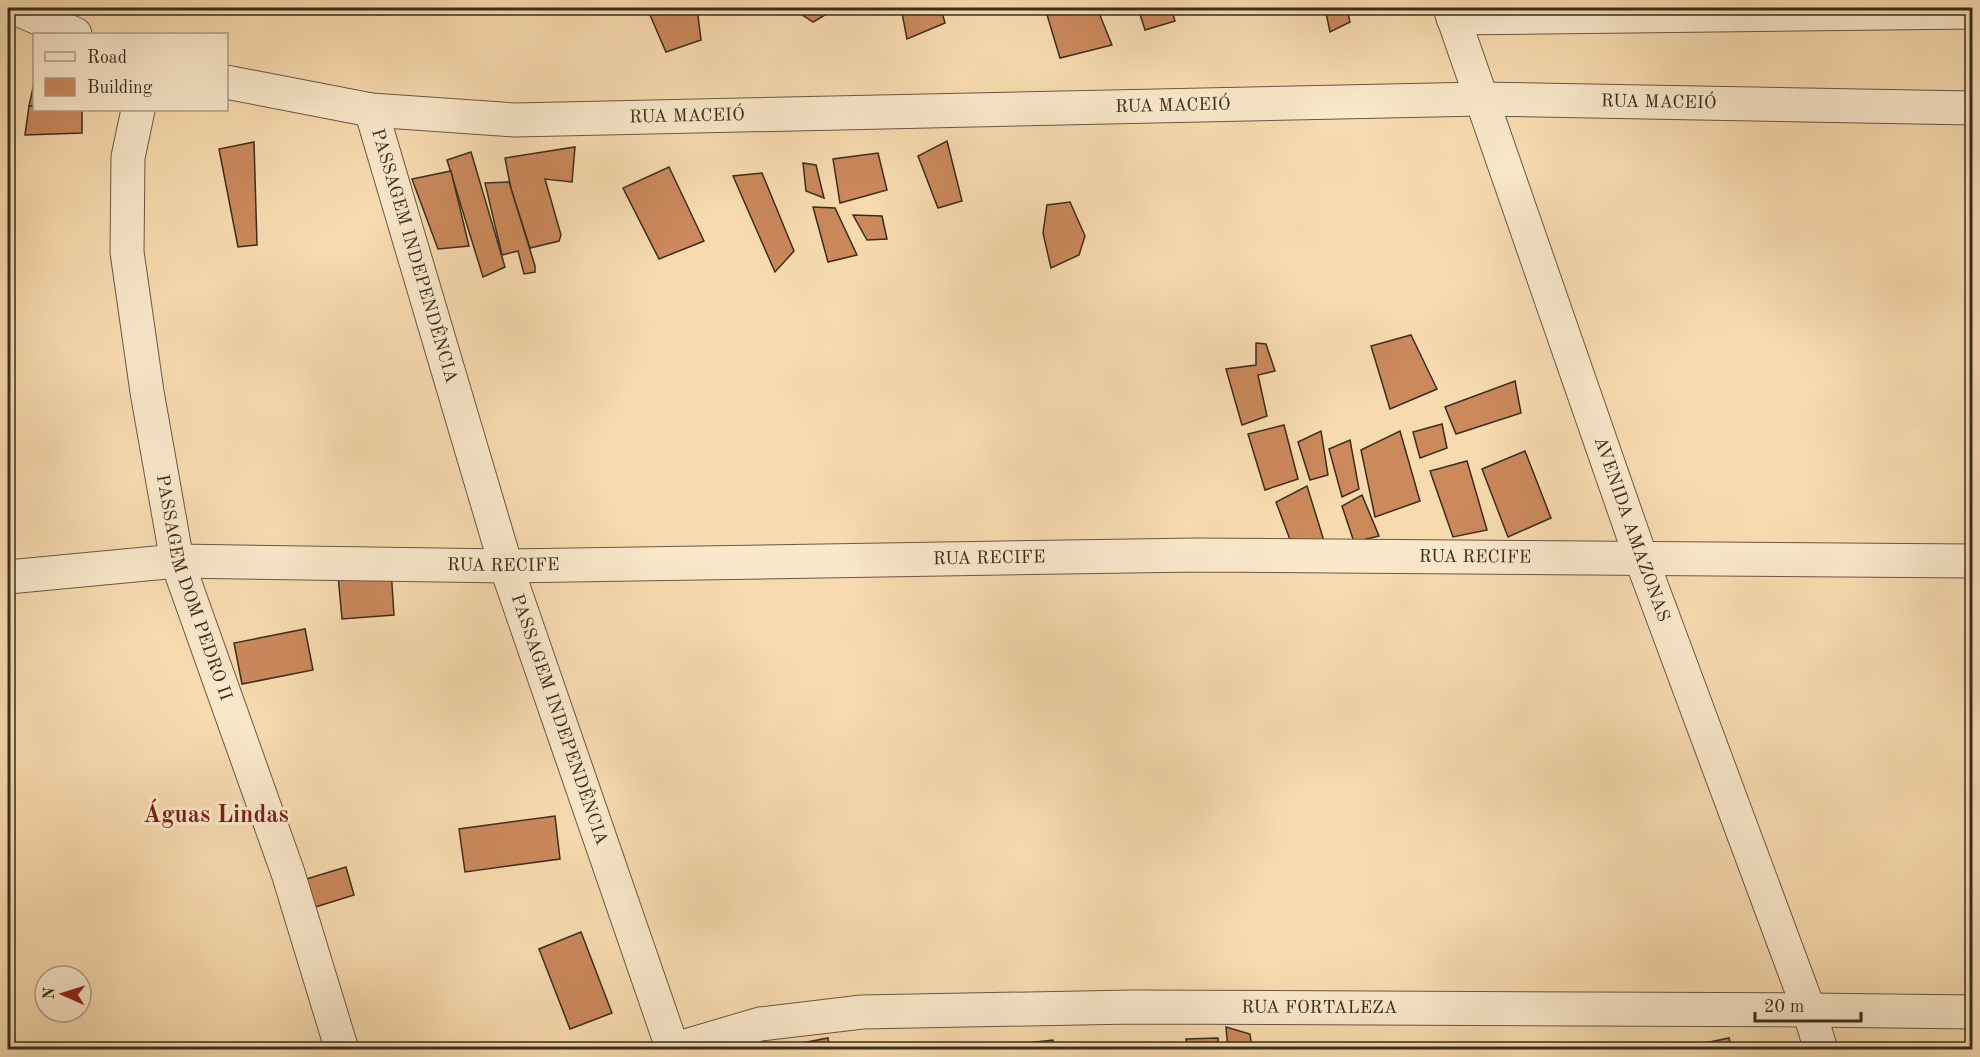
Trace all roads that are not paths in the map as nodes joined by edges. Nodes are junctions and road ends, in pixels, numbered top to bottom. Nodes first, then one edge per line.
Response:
1 (15, 8) edge
2 (1972, 12) edge
3 (1452, 13) edge
4 (73, 33) edge
5 (228, 82) edge
6 (1480, 99) junction
7 (1972, 108) edge
8 (138, 111) edge
9 (371, 111) junction
10 (1641, 558) junction
11 (177, 561) junction
12 (1972, 561) edge
13 (506, 566) junction
14 (8, 577) edge
15 (1809, 1010) junction
16 (1972, 1012) edge
17 (673, 1049) edge
18 (342, 1050) edge
19 (1821, 1050) edge

1 - 4 street
2 - 3 street
3 - 6 street, AVENIDA AMAZONAS
5 - 9 street, RUA MACEIÓ
6 - 7 street, RUA MACEIÓ
6 - 9 street, RUA MACEIÓ
6 - 10 street, AVENIDA AMAZONAS
8 - 11 street, PASSAGEM DOM PEDRO II
9 - 13 street, PASSAGEM INDEPENDÊNCIA
10 - 12 street, RUA RECIFE
10 - 13 street, RUA RECIFE
10 - 15 street, AVENIDA AMAZONAS
11 - 13 street, RUA RECIFE
11 - 14 street, RUA RECIFE
11 - 18 street, PASSAGEM DOM PEDRO II
13 - 17 street, PASSAGEM INDEPENDÊNCIA
15 - 16 street, RUA FORTALEZA
15 - 17 street, RUA FORTALEZA
15 - 19 street, AVENIDA AMAZONAS

